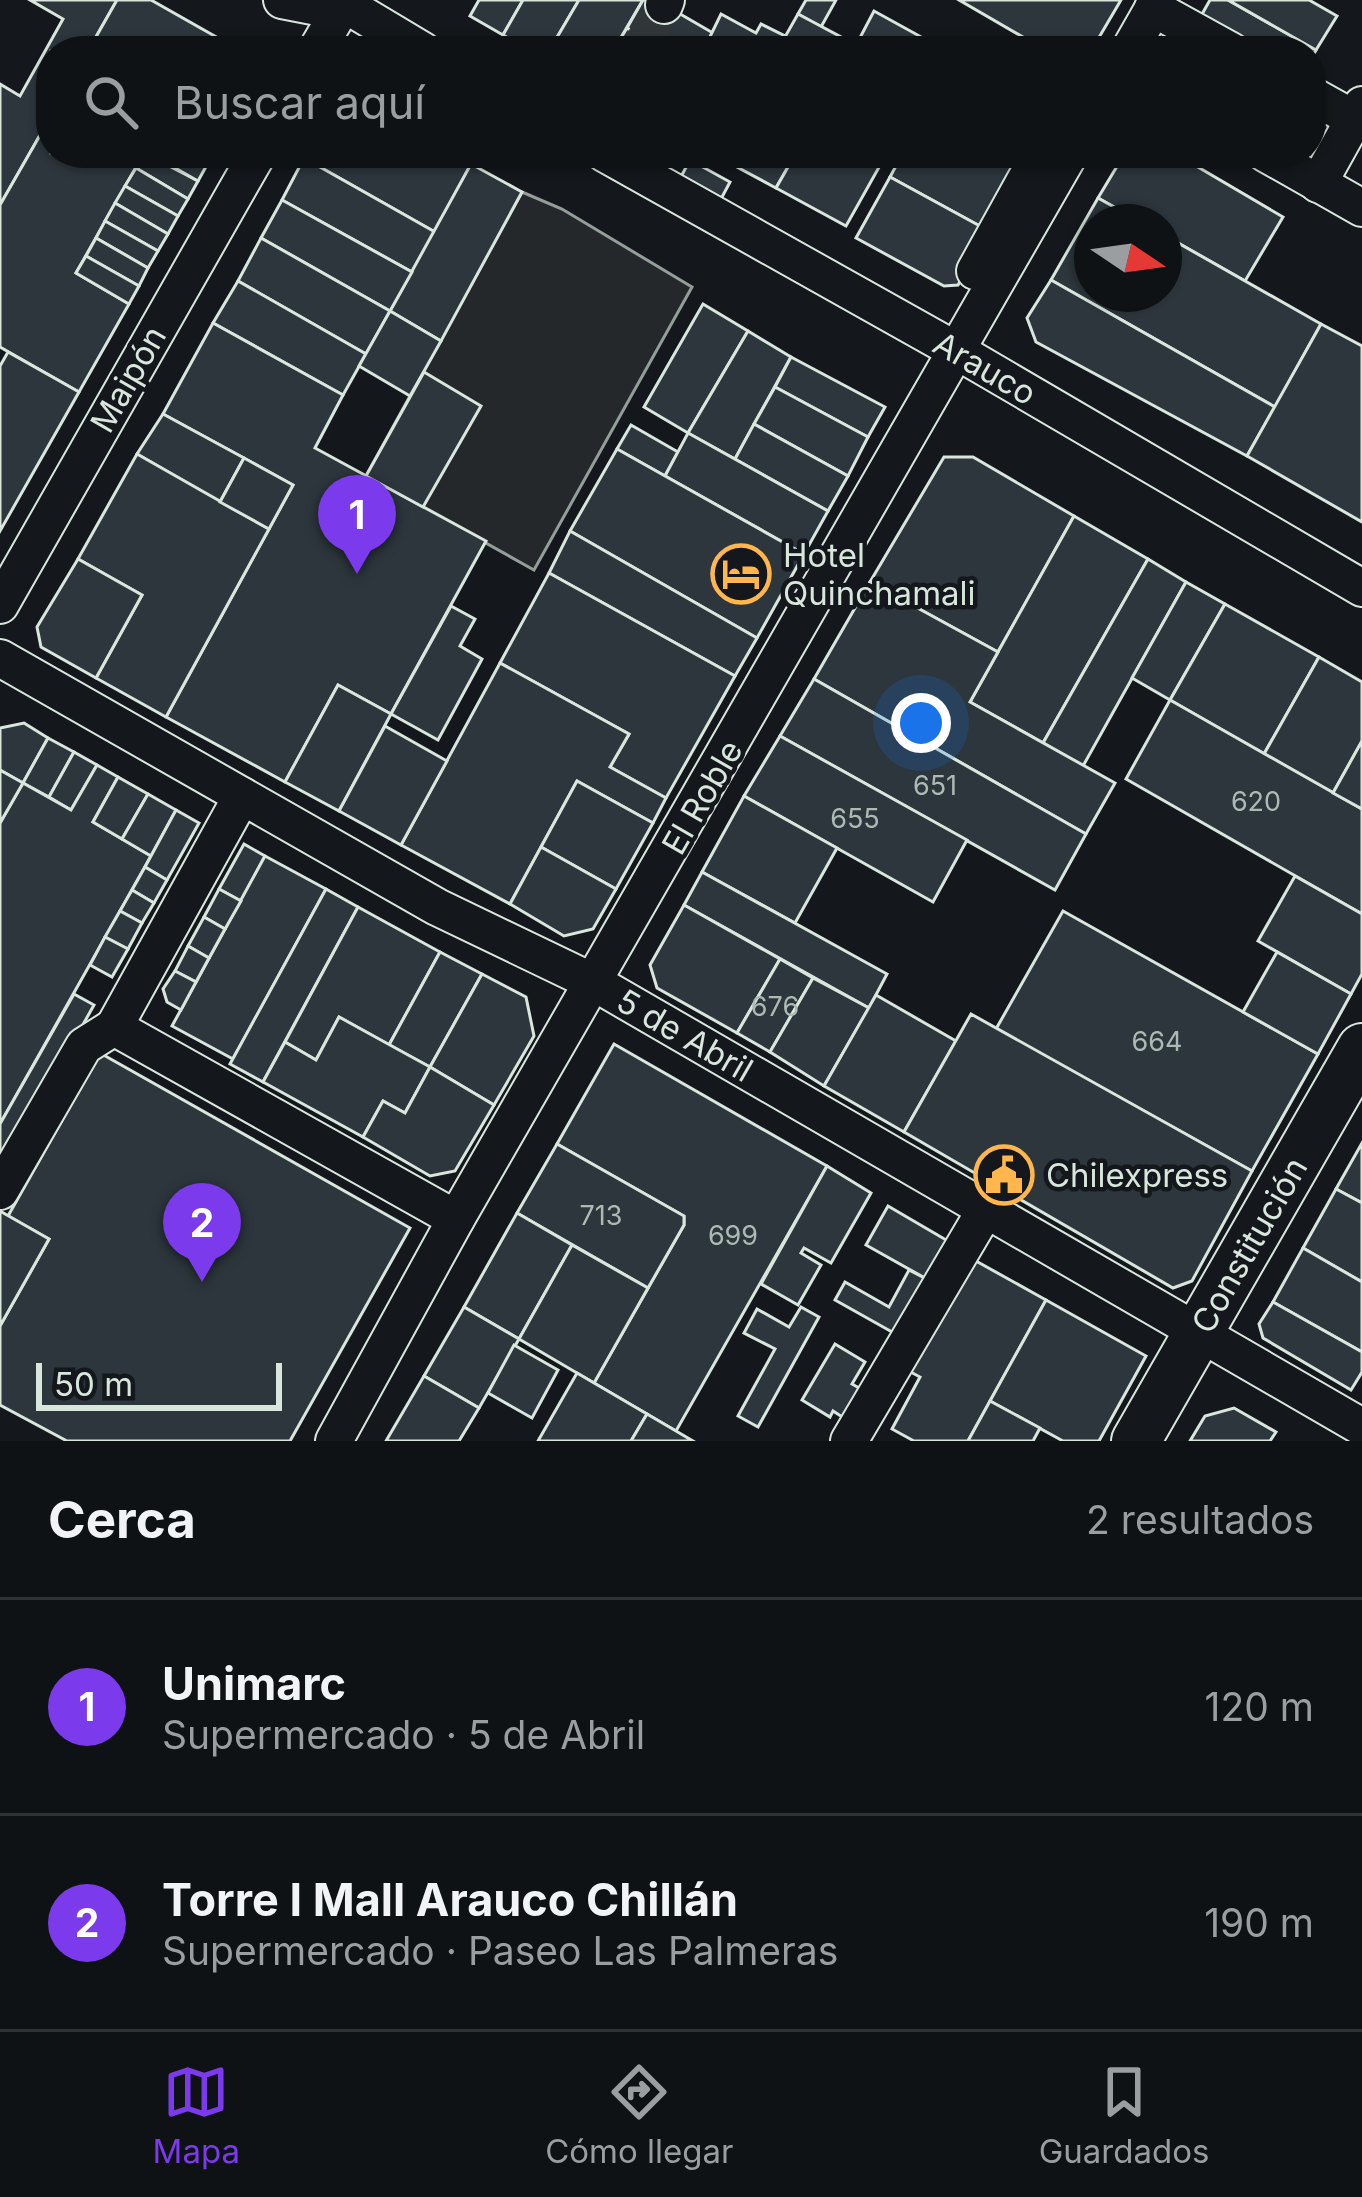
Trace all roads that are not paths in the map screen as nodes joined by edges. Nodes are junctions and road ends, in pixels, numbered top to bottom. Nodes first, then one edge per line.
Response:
1 (282, 0) edge
2 (342, 2) edge
3 (1156, 4) edge
4 (324, 36) edge
5 (398, 36) edge
6 (1138, 36) edge
7 (1207, 36) edge
8 (1326, 100) edge
9 (1358, 112) edge
10 (249, 168) edge
11 (631, 168) edge
12 (1036, 168) edge
13 (1061, 168) edge
14 (1291, 168) edge
15 (1318, 184) junction
16 (1362, 208) edge
17 (973, 274) dead end
18 (957, 351) junction
19 (1362, 588) edge
20 (0, 605) edge
21 (0, 658) edge
22 (242, 796) junction
23 (595, 983) junction
24 (114, 1027) junction
25 (1362, 1048) edge
26 (0, 1191) edge
27 (986, 1209) junction
28 (456, 1219) junction
29 (1198, 1332) junction
30 (1362, 1427) edge
31 (334, 1441) edge
32 (849, 1441) edge
33 (1136, 1441) edge

1 - 2 street
2 - 4 street
2 - 5 street
3 - 6 street
3 - 7 street
8 - 9 street
9 - 15 street
10 - 20 street, Maipón
11 - 18 street, Arauco
12 - 17 street
13 - 18 street, El Roble
14 - 15 street
15 - 16 street
18 - 19 street, Arauco
18 - 23 street, El Roble
21 - 22 street, 5 de Abril
22 - 23 street, 5 de Abril
22 - 24 street
23 - 27 street, 5 de Abril
23 - 28 street, El Roble
24 - 26 street
24 - 28 street
25 - 29 main road, Constitución
27 - 29 street, 5 de Abril
27 - 32 street
28 - 31 street, El Roble
29 - 30 street, 5 de Abril
29 - 33 main road, Constitución

